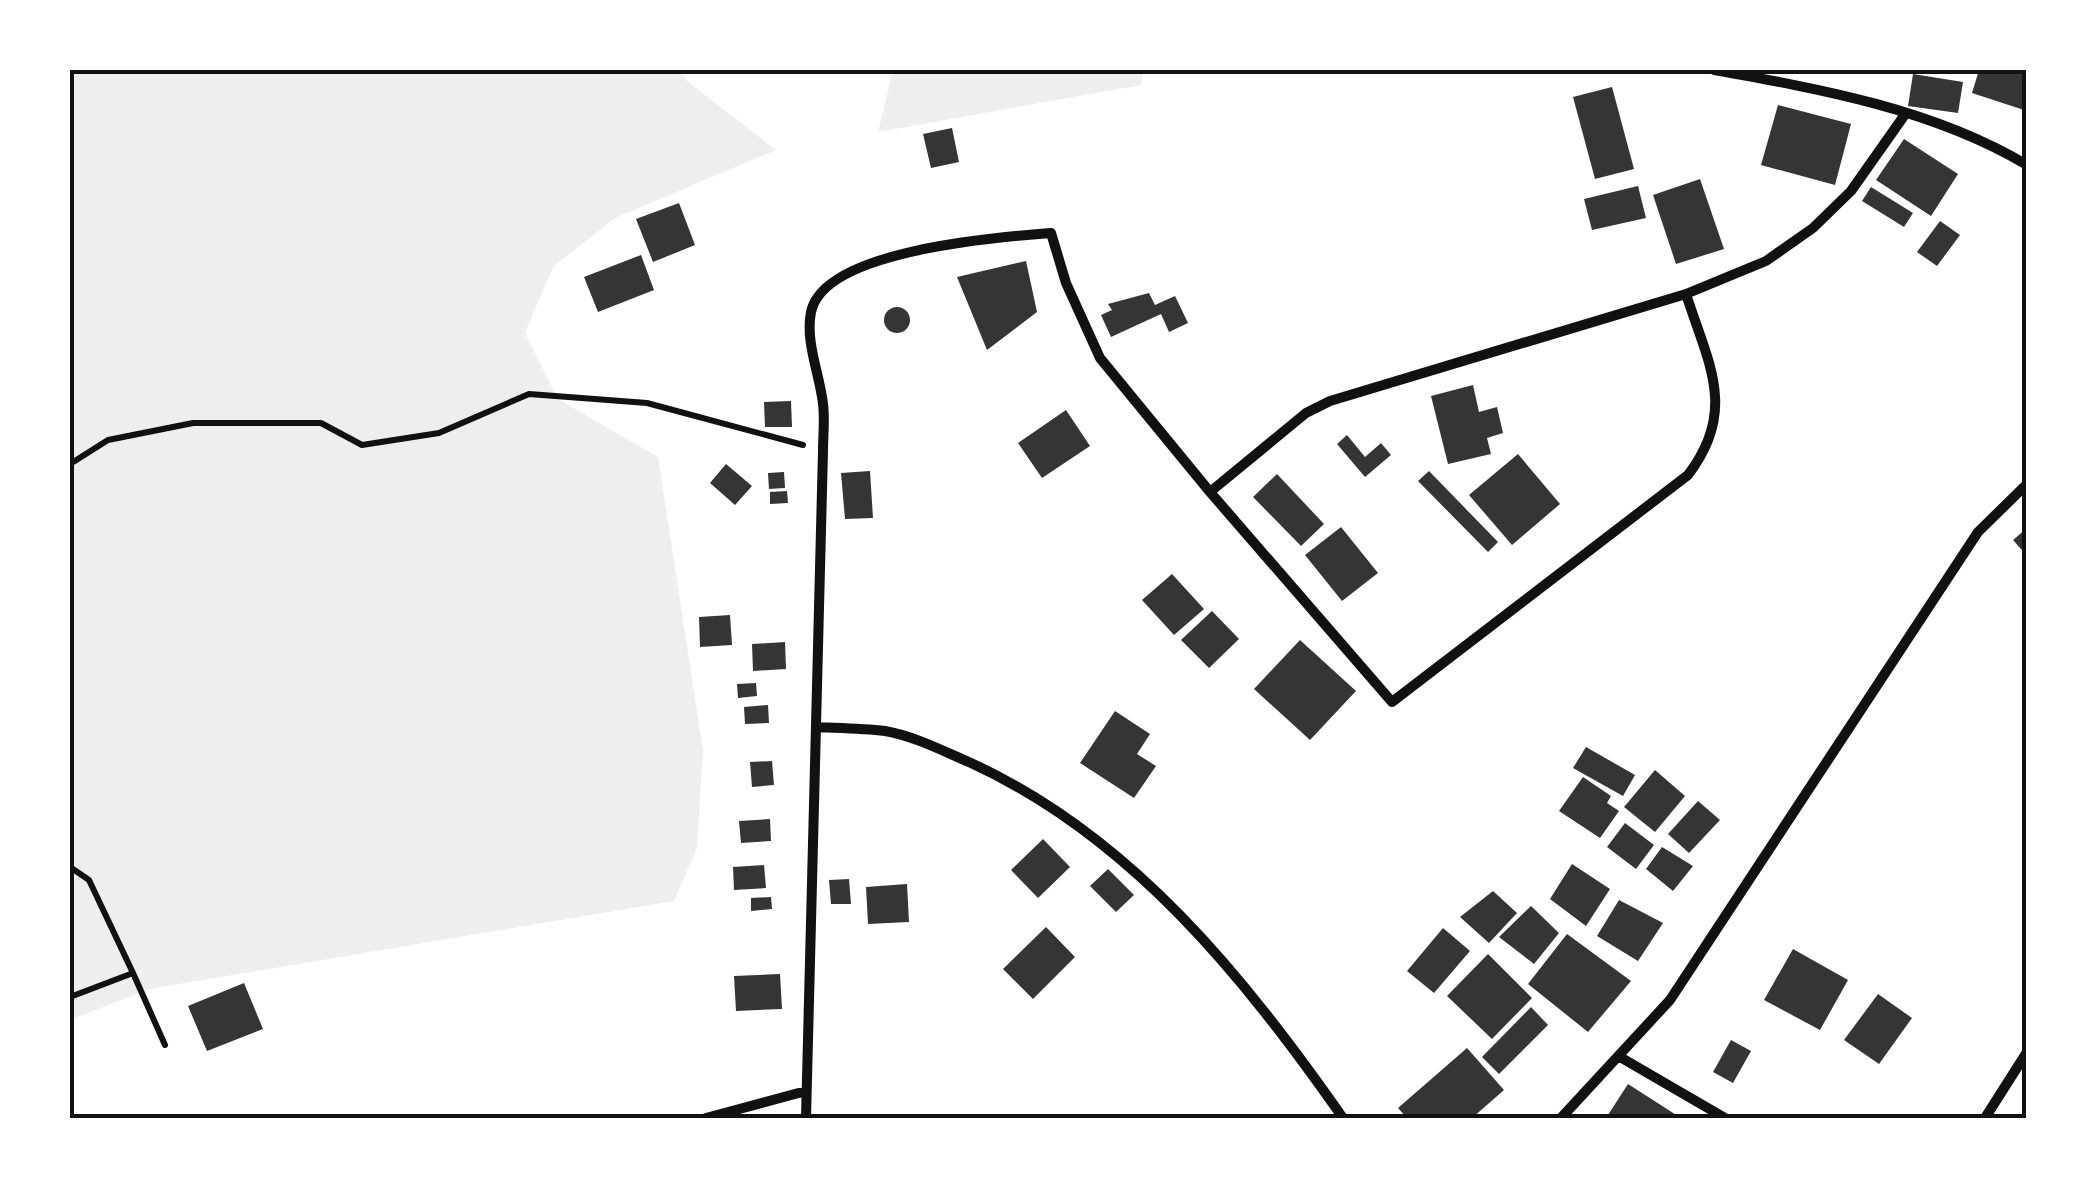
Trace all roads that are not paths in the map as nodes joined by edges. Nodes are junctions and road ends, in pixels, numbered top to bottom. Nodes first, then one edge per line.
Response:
1 (1714, 70) edge
2 (1906, 114) junction
3 (2027, 165) edge
4 (1686, 294) junction
5 (2027, 484) edge
6 (1210, 492) junction
7 (816, 727) junction
8 (2027, 1052) edge
9 (1620, 1058) junction
10 (806, 1091) junction
11 (706, 1118) edge
12 (806, 1118) edge
13 (1344, 1118) edge
14 (1561, 1118) edge
15 (1725, 1118) edge
16 (1984, 1118) edge

1 - 2 street
2 - 3 street
2 - 4 street
4 - 6 street
4 - 6 street
5 - 9 street
6 - 7 street
7 - 10 street
7 - 13 street
8 - 16 street
9 - 14 street
9 - 15 street
10 - 11 street
10 - 12 street

